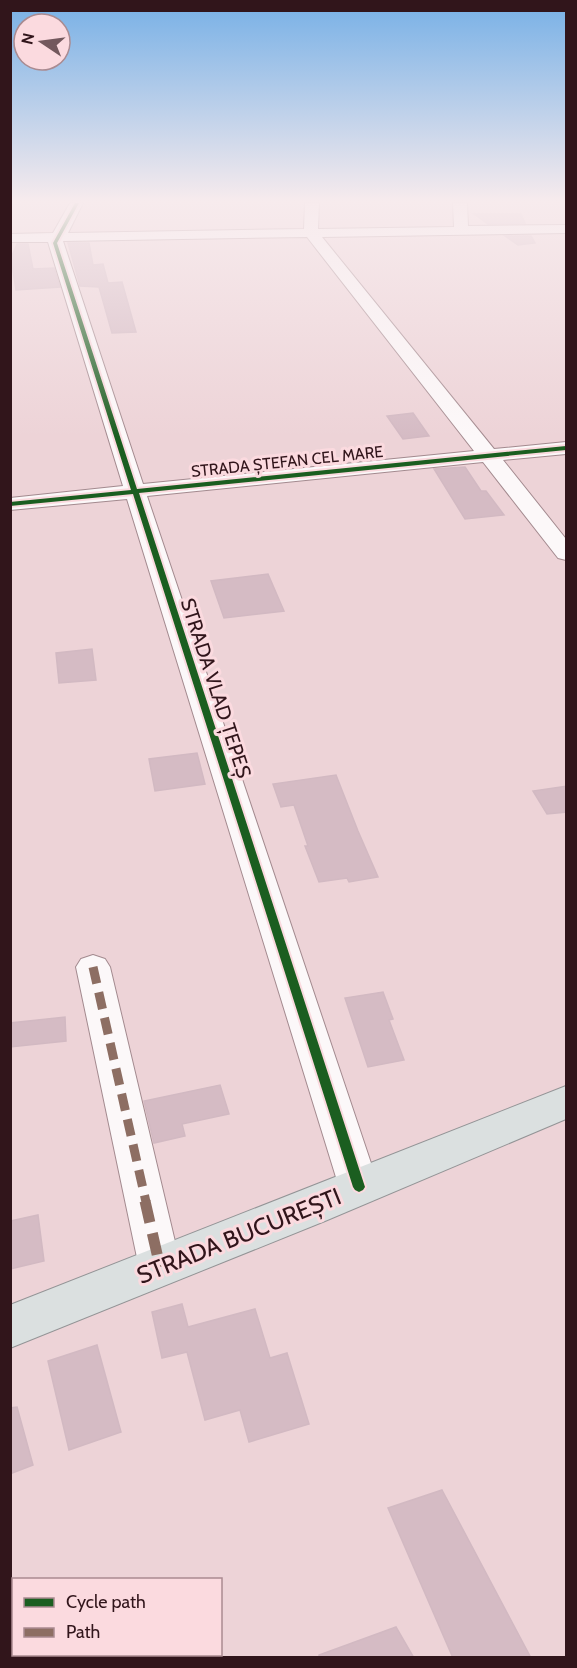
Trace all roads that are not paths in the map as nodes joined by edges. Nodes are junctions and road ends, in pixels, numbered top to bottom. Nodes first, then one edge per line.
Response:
1 (67, 281) edge
2 (349, 281) edge
3 (567, 447) edge
4 (487, 456) junction
5 (134, 491) junction
6 (10, 504) edge
7 (567, 554) edge
8 (93, 967) dead end
9 (567, 1102) edge
10 (359, 1187) junction
11 (160, 1268) junction
12 (10, 1327) edge

1 - 5 street, STRADA VLAD ȚEPEȘ
2 - 4 street
3 - 4 street, STRADA ȘTEFAN CEL MARE
4 - 5 street, STRADA ȘTEFAN CEL MARE
4 - 7 street
5 - 6 street, STRADA ȘTEFAN CEL MARE
5 - 10 street, STRADA VLAD ȚEPEȘ
8 - 11 street
9 - 10 main road, STRADA BUCUREȘTI
10 - 11 main road, STRADA BUCUREȘTI
11 - 12 main road, STRADA BUCUREȘTI

